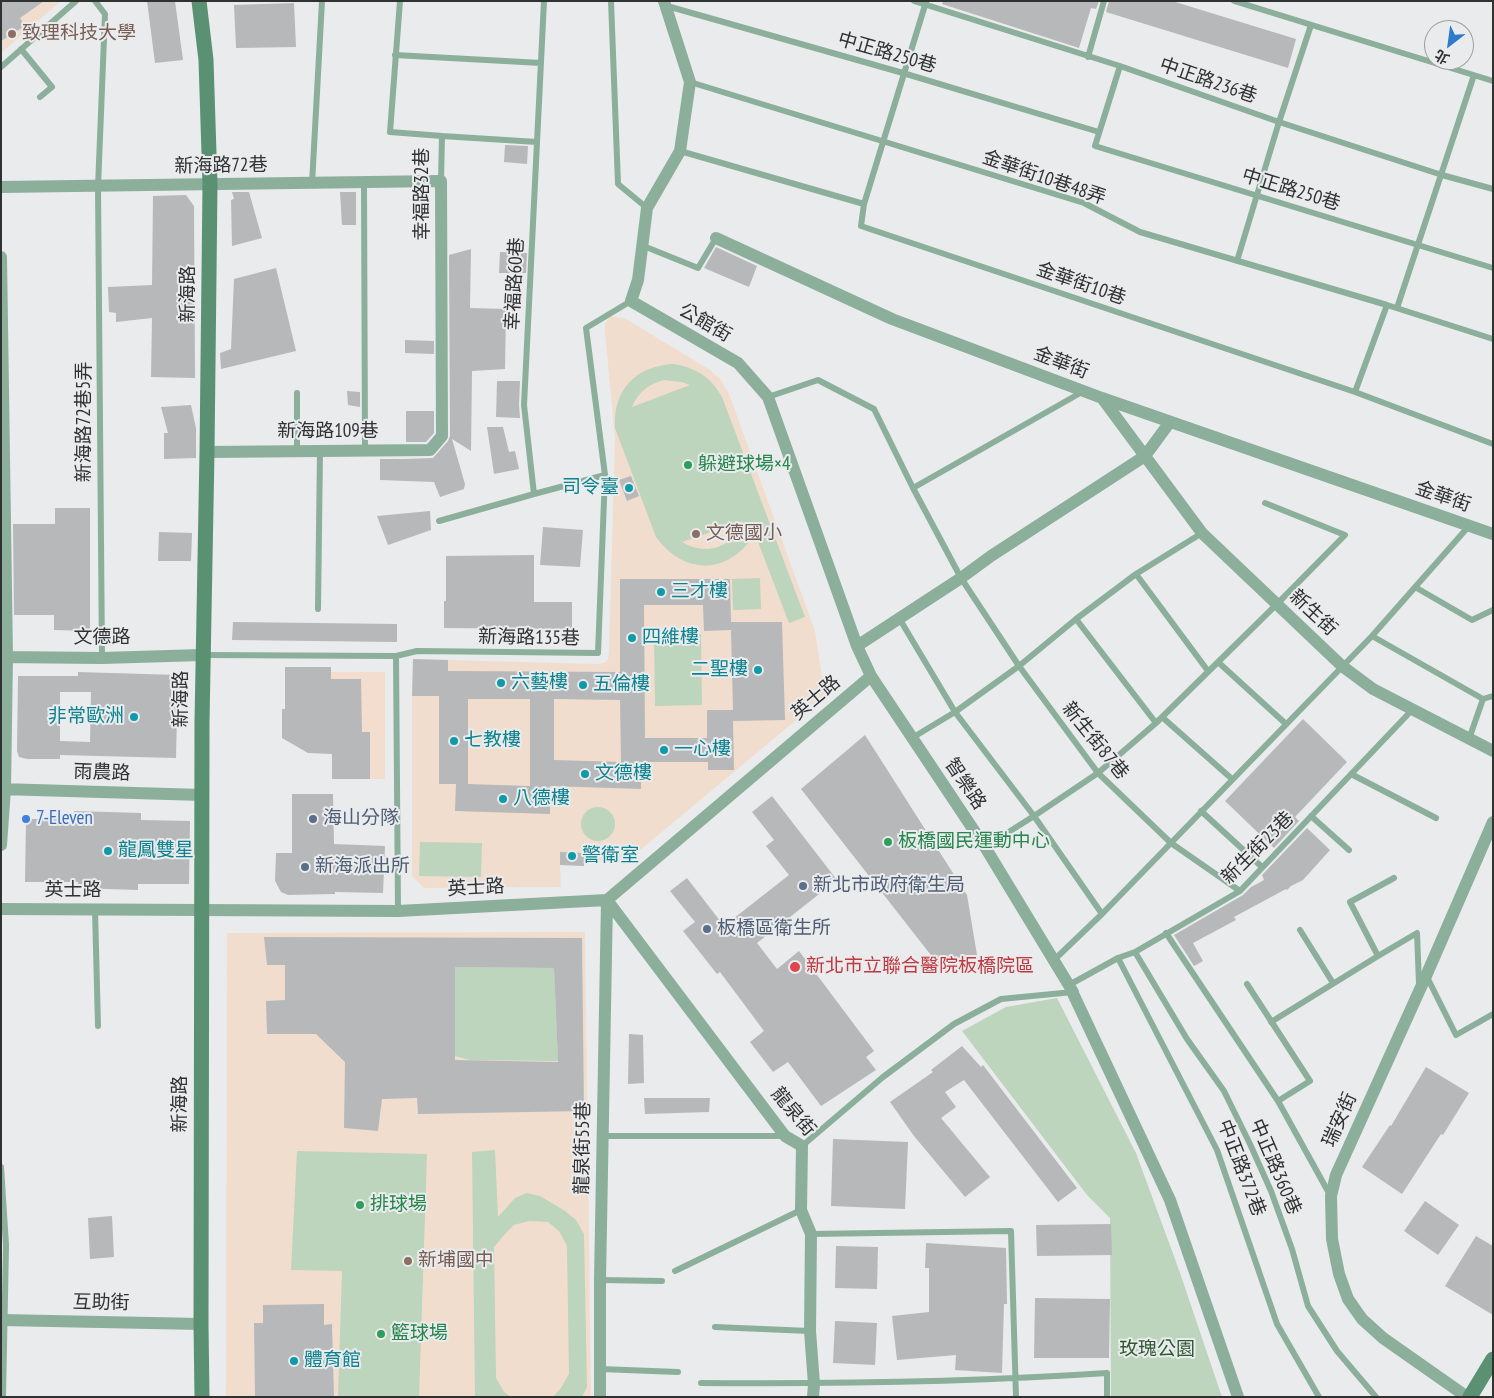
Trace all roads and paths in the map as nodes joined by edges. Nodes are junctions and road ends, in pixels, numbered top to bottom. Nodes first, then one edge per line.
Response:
1 (76, 1) edge
2 (95, 1) edge
3 (199, 1) edge
4 (322, 1) edge
5 (400, 1) edge
6 (544, 1) edge
7 (611, 1) edge
8 (914, 1) edge
9 (1104, 1) edge
10 (1234, 1) edge
11 (926, 3) edge
12 (665, 4) edge
13 (1311, 25) junction
14 (21, 49) junction
15 (396, 55) junction
16 (1088, 56) junction
17 (541, 63) junction
18 (1120, 66) junction
19 (1, 67) edge
20 (903, 73) junction
21 (1474, 76) junction
22 (1493, 81) edge
23 (690, 82) junction
24 (40, 97) dead end
25 (1279, 122) junction
26 (1099, 132) junction
27 (442, 136) junction
28 (537, 142) junction
29 (884, 142) junction
30 (680, 151) junction
31 (1442, 175) junction
32 (441, 181) junction
33 (364, 183) junction
34 (210, 184) junction
35 (312, 184) junction
36 (1, 187) edge
37 (98, 187) junction
38 (1493, 189) edge
39 (1257, 195) junction
40 (864, 204) junction
41 (647, 208) junction
42 (716, 238) joint
43 (641, 245) junction
44 (1418, 245) junction
45 (1, 257) edge
46 (1236, 261) junction
47 (1493, 268) edge
48 (631, 301) junction
49 (1387, 305) junction
50 (1397, 308) junction
51 (1493, 339) edge
52 (1083, 391) junction
53 (297, 392) dead end
54 (1355, 392) junction
55 (768, 397) junction
56 (1102, 398) junction
57 (2, 410) edge
58 (1170, 422) junction
59 (442, 436) joint
60 (1493, 444) edge
61 (320, 451) junction
62 (365, 451) junction
63 (207, 452) junction
64 (297, 452) junction
65 (1145, 456) junction
66 (605, 475) junction
67 (913, 488) junction
68 (534, 494) junction
69 (1265, 503) dead end
70 (439, 521) dead end
71 (1469, 526) junction
72 (1202, 533) junction
73 (1493, 534) edge
74 (1136, 574) junction
75 (960, 578) junction
76 (1415, 587) junction
77 (1277, 604) junction
78 (318, 608) dead end
79 (1493, 610) edge
80 (900, 618) junction
81 (1076, 619) junction
82 (1372, 636) junction
83 (1, 642) edge
84 (857, 646) junction
85 (202, 655) junction
86 (396, 656) junction
87 (4, 657) edge
88 (102, 658) junction
89 (1218, 662) junction
90 (1019, 666) junction
91 (1342, 666) junction
92 (1208, 671) junction
93 (871, 676) junction
94 (1493, 696) edge
95 (1483, 700) junction
96 (1413, 709) junction
97 (955, 712) junction
98 (1162, 717) junction
99 (1156, 723) junction
100 (1286, 724) junction
101 (912, 738) junction
102 (1469, 739) junction
103 (1493, 752) edge
104 (1098, 773) junction
105 (1351, 774) junction
106 (1232, 779) junction
107 (3, 789) edge
108 (202, 795) junction
109 (1201, 811) junction
110 (1034, 816) junction
111 (1311, 816) junction
112 (1436, 818) dead end
113 (1493, 822) edge
114 (1171, 843) junction
115 (1, 845) edge
116 (985, 847) junction
117 (1349, 850) dead end
118 (1262, 867) junction
119 (1394, 878) dead end
120 (1240, 891) junction
121 (606, 900) junction
122 (1, 909) edge
123 (95, 910) junction
124 (202, 910) junction
125 (398, 911) junction
126 (1102, 914) junction
127 (1300, 930) dead end
128 (1166, 934) junction
129 (1135, 952) junction
130 (1378, 956) junction
131 (1118, 958) junction
132 (1054, 960) junction
133 (1426, 976) junction
134 (1333, 983) junction
135 (1247, 984) dead end
136 (1071, 989) junction
137 (1419, 991) junction
138 (1493, 1014) edge
139 (1271, 1022) junction
140 (98, 1026) dead end
141 (1278, 1101) junction
142 (602, 1136) junction
143 (785, 1136) junction
144 (802, 1146) junction
145 (1, 1166) edge
146 (1330, 1196) junction
147 (801, 1210) junction
148 (811, 1234) junction
149 (675, 1270) dead end
150 (600, 1280) junction
151 (662, 1281) dead end
152 (3, 1320) edge
153 (200, 1324) junction
154 (715, 1327) dead end
155 (810, 1331) junction
156 (1493, 1359) edge
157 (600, 1369) junction
158 (678, 1372) dead end
159 (1015, 1379) junction
160 (701, 1383) dead end
161 (813, 1390) edge
162 (3, 1395) edge
163 (202, 1397) edge
164 (600, 1397) edge
165 (1016, 1397) edge
166 (1107, 1397) edge
167 (1238, 1397) edge
168 (1319, 1397) edge
169 (1376, 1397) edge
170 (1469, 1397) edge

1 - 14 lane
2 - 37 lane, 新海路72巷5弄
3 - 34 street, 新海路
4 - 35 lane
5 - 15 lane, 幸福路32巷
6 - 17 lane, 幸福路60巷
7 - 41 lane
8 - 11 lane, 中正路236巷
9 - 16 lane
10 - 13 lane
11 - 16 lane, 中正路236巷
11 - 20 lane
12 - 20 lane, 中正路250巷
12 - 23 street
13 - 21 lane
13 - 25 lane
14 - 19 lane
14 - 24 lane
15 - 17 lane
15 - 27 lane, 幸福路32巷
16 - 18 lane, 中正路236巷
17 - 28 lane, 幸福路60巷
18 - 25 lane, 中正路236巷
18 - 26 lane
20 - 26 lane, 中正路250巷
20 - 29 lane
21 - 22 lane
21 - 31 lane
23 - 29 lane, 金華街10巷48弄
23 - 30 street
25 - 31 lane, 中正路236巷
25 - 39 lane
26 - 39 lane, 中正路250巷
27 - 28 lane
27 - 32 lane, 幸福路32巷
28 - 68 lane, 幸福路60巷
29 - 40 lane
29 - 46 lane, 金華街10巷48弄
30 - 40 lane
30 - 41 street
31 - 38 lane, 中正路236巷
31 - 44 lane
32 - 33 street, 新海路72巷
32 - 59 street, 幸福路32巷
33 - 35 street, 新海路72巷
33 - 62 lane
34 - 35 street, 新海路72巷
34 - 37 street, 新海路72巷
34 - 63 street, 新海路
36 - 37 street, 新海路72巷
37 - 88 lane, 新海路72巷5弄
39 - 44 lane, 中正路250巷
39 - 46 lane
40 - 54 lane, 金華街10巷
41 - 43 street
42 - 43 lane, 金華街
42 - 52 street, 金華街
43 - 48 street
44 - 47 lane, 中正路250巷
44 - 50 lane
45 - 57 street
46 - 49 lane, 金華街10巷48弄
48 - 55 street, 公館街
48 - 66 lane, 新海路135巷
49 - 50 lane, 金華街10巷48弄
49 - 54 lane
50 - 51 lane, 金華街10巷48弄
52 - 56 street, 金華街
52 - 67 lane
53 - 64 lane
54 - 60 lane, 金華街10巷
55 - 67 lane, 新生街87巷
55 - 84 street, 公館街
56 - 58 street, 金華街
56 - 65 street, 新生街
57 - 87 street
58 - 65 street
58 - 71 street, 金華街
59 - 62 street, 新海路109巷
61 - 62 street, 新海路109巷
61 - 64 street, 新海路109巷
61 - 78 lane
63 - 64 street, 新海路109巷
63 - 85 street, 新海路
65 - 72 street, 新生街
65 - 75 street
66 - 68 lane
66 - 86 lane, 新海路135巷
67 - 75 lane, 新生街87巷
68 - 70 lane
69 - 77 lane
71 - 73 street, 金華街
71 - 76 lane
72 - 74 lane
72 - 77 street, 新生街
74 - 81 lane
74 - 92 lane
75 - 80 street
75 - 90 lane, 新生街87巷
76 - 79 lane
76 - 82 lane
77 - 89 lane
77 - 91 street, 新生街
80 - 84 street
80 - 97 lane
81 - 90 lane
81 - 99 lane
82 - 91 lane
82 - 95 lane
83 - 87 lane
84 - 93 street, 公館街
85 - 86 lane, 新海路135巷
85 - 88 street, 文德路
85 - 108 street, 新海路
86 - 125 lane
87 - 88 street, 文德路
87 - 107 street
89 - 92 lane
89 - 100 lane
90 - 97 lane
90 - 104 lane, 新生街87巷
91 - 96 street, 新生街
91 - 100 lane
92 - 98 lane
93 - 101 street, 智樂路
93 - 121 street, 英士路
94 - 95 lane
95 - 102 lane
96 - 102 street, 新生街
96 - 105 lane, 新生街23巷
97 - 101 lane
97 - 110 lane
98 - 99 lane
98 - 106 lane
99 - 104 lane
100 - 106 lane
101 - 116 street, 智樂路
102 - 103 street, 新生街
104 - 110 lane
104 - 114 lane, 新生街87巷
105 - 111 lane, 新生街23巷
105 - 112 lane
106 - 109 lane
107 - 108 street, 雨農路
107 - 115 street
108 - 124 street, 新海路
109 - 114 lane
109 - 118 lane
110 - 116 lane
110 - 126 lane
111 - 117 lane
111 - 118 lane, 新生街23巷
113 - 133 street, 瑞安街
114 - 120 lane, 新生街87巷
114 - 126 lane
116 - 132 street, 智樂路
118 - 120 lane, 新生街23巷
119 - 130 lane
120 - 128 lane, 新生街23巷
121 - 125 street, 英士路
121 - 142 street, 龍泉街55巷
121 - 143 street, 龍泉街
122 - 123 street, 英士路
123 - 124 street, 英士路
123 - 140 lane
124 - 125 street, 英士路
124 - 153 street, 新海路
126 - 132 lane
127 - 134 lane
128 - 129 lane, 新生街23巷
128 - 141 lane
129 - 131 lane, 新生街23巷
129 - 169 lane, 中正路360巷
130 - 134 lane
130 - 137 lane
131 - 136 lane, 新生街23巷
131 - 168 lane, 中正路372巷
132 - 136 street, 智樂路
133 - 137 street, 瑞安街
133 - 138 lane
134 - 139 lane
135 - 139 lane
136 - 144 lane
136 - 167 street
137 - 146 street, 瑞安街
139 - 141 lane
141 - 146 lane
142 - 143 lane
142 - 150 street, 龍泉街55巷
143 - 144 street, 龍泉街
144 - 147 street, 龍泉街
145 - 152 lane
146 - 170 street, 瑞安街
147 - 148 street, 龍泉街
147 - 149 lane
148 - 155 street, 龍泉街
148 - 159 lane
150 - 151 lane
150 - 157 street, 龍泉街55巷
152 - 153 street, 互助街
152 - 162 lane
153 - 163 street, 新海路
154 - 155 lane
155 - 161 street, 龍泉街
156 - 170 street
157 - 158 lane
157 - 164 street, 龍泉街55巷
159 - 161 lane
159 - 165 lane
159 - 166 lane
160 - 161 lane

